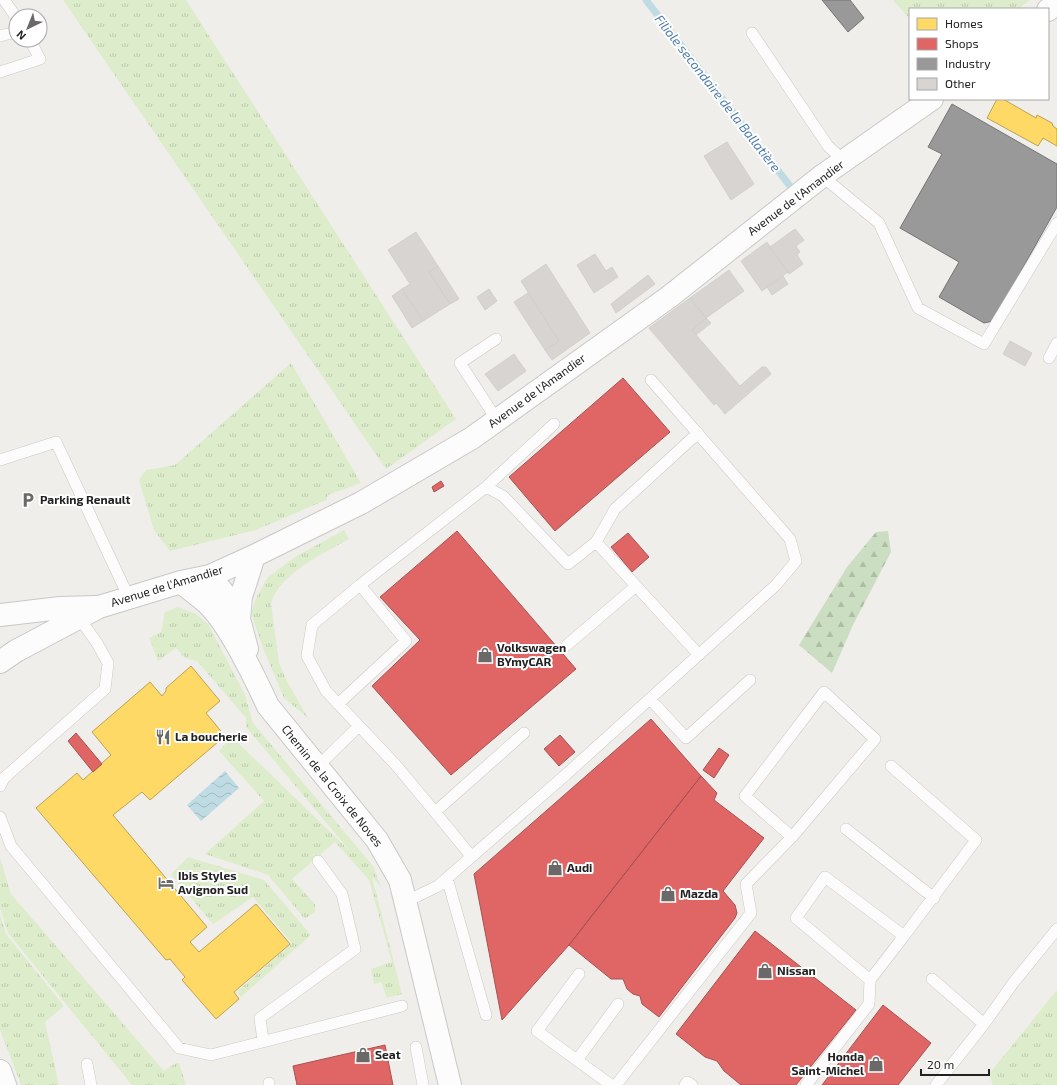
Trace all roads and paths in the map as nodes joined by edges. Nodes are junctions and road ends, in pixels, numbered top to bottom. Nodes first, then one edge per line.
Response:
1 (752, 33) dead end
2 (34, 48) edge
3 (0, 72) edge
4 (931, 100) edge
5 (844, 161) junction
6 (822, 176) junction
7 (1057, 222) edge
8 (496, 339) dead end
9 (1057, 343) edge
10 (1048, 358) dead end
11 (651, 380) dead end
12 (497, 420) junction
13 (554, 424) dead end
14 (698, 433) junction
15 (0, 460) edge
16 (486, 487) junction
17 (596, 542) junction
18 (254, 556) junction
19 (210, 576) junction
20 (181, 582) junction
21 (360, 585) junction
22 (636, 586) junction
23 (129, 598) junction
24 (99, 607) junction
25 (0, 614) edge
26 (79, 618) junction
27 (239, 619) junction
28 (567, 645) dead end
29 (699, 656) junction
30 (0, 662) edge
31 (750, 680) dead end
32 (258, 683) junction
33 (650, 699) junction
34 (338, 704) junction
35 (359, 726) junction
36 (524, 733) dead end
37 (890, 766) dead end
38 (317, 767) junction
39 (0, 786) edge
40 (435, 812) junction
41 (0, 817) edge
42 (846, 829) dead end
43 (792, 837) junction
44 (471, 856) junction
45 (318, 861) dead end
46 (447, 878) junction
47 (934, 898) junction
48 (405, 902) junction
49 (1057, 929) edge
50 (904, 936) junction
51 (579, 974) dead end
52 (932, 979) dead end
53 (870, 980) junction
54 (618, 1004) dead end
55 (402, 1006) dead end
56 (486, 1015) dead end
57 (984, 1024) junction
58 (263, 1041) junction
59 (416, 1047) dead end
60 (577, 1060) junction
61 (87, 1064) dead end
62 (0, 1071) edge
63 (5, 1085) edge
64 (91, 1085) edge
65 (423, 1085) edge
66 (450, 1085) edge
67 (612, 1085) edge
68 (616, 1085) edge
69 (685, 1085) edge
70 (692, 1085) edge
71 (806, 1085) edge
72 (936, 1085) edge

1 - 5 lane
2 - 3 lane
4 - 5 street, Avenue de l'Amandier
5 - 6 street, Avenue de l'Amandier
6 - 7 lane
6 - 12 street, Avenue de l'Amandier
8 - 12 lane
9 - 10 lane
11 - 14 lane
12 - 18 street, Avenue de l'Amandier
13 - 16 lane
14 - 17 lane
14 - 29 lane
15 - 23 lane
16 - 17 lane
16 - 21 lane
17 - 22 lane
18 - 19 street, Avenue de l'Amandier
18 - 27 street
19 - 20 street, Avenue de l'Amandier
19 - 27 street
20 - 23 street, Avenue de l'Amandier
20 - 32 street, Chemin de la Croix de Noves
21 - 34 lane
21 - 34 lane
22 - 28 lane
22 - 29 lane
23 - 24 street, Avenue de l'Amandier
24 - 25 street, Avenue de l'Amandier
24 - 26 street, Avenue de l'Amandier
26 - 30 street, Avenue de l'Amandier
26 - 39 lane
27 - 32 street
29 - 33 lane
31 - 33 lane
32 - 38 street, Chemin de la Croix de Noves
33 - 44 lane
34 - 35 lane
35 - 38 lane
35 - 40 lane
36 - 40 lane
37 - 47 lane
38 - 48 street, Chemin de la Croix de Noves
40 - 44 lane
41 - 58 lane
42 - 47 lane
43 - 43 lane
43 - 68 lane
44 - 46 lane
45 - 58 lane
46 - 48 lane
46 - 56 lane
47 - 50 lane
48 - 66 street, Chemin de la Croix de Noves
49 - 57 lane
50 - 53 lane
50 - 53 lane
51 - 60 lane
52 - 57 lane
53 - 71 lane
54 - 60 lane
55 - 58 lane
57 - 72 lane
59 - 65 lane
60 - 67 lane
61 - 64 lane
62 - 63 street
69 - 70 lane

